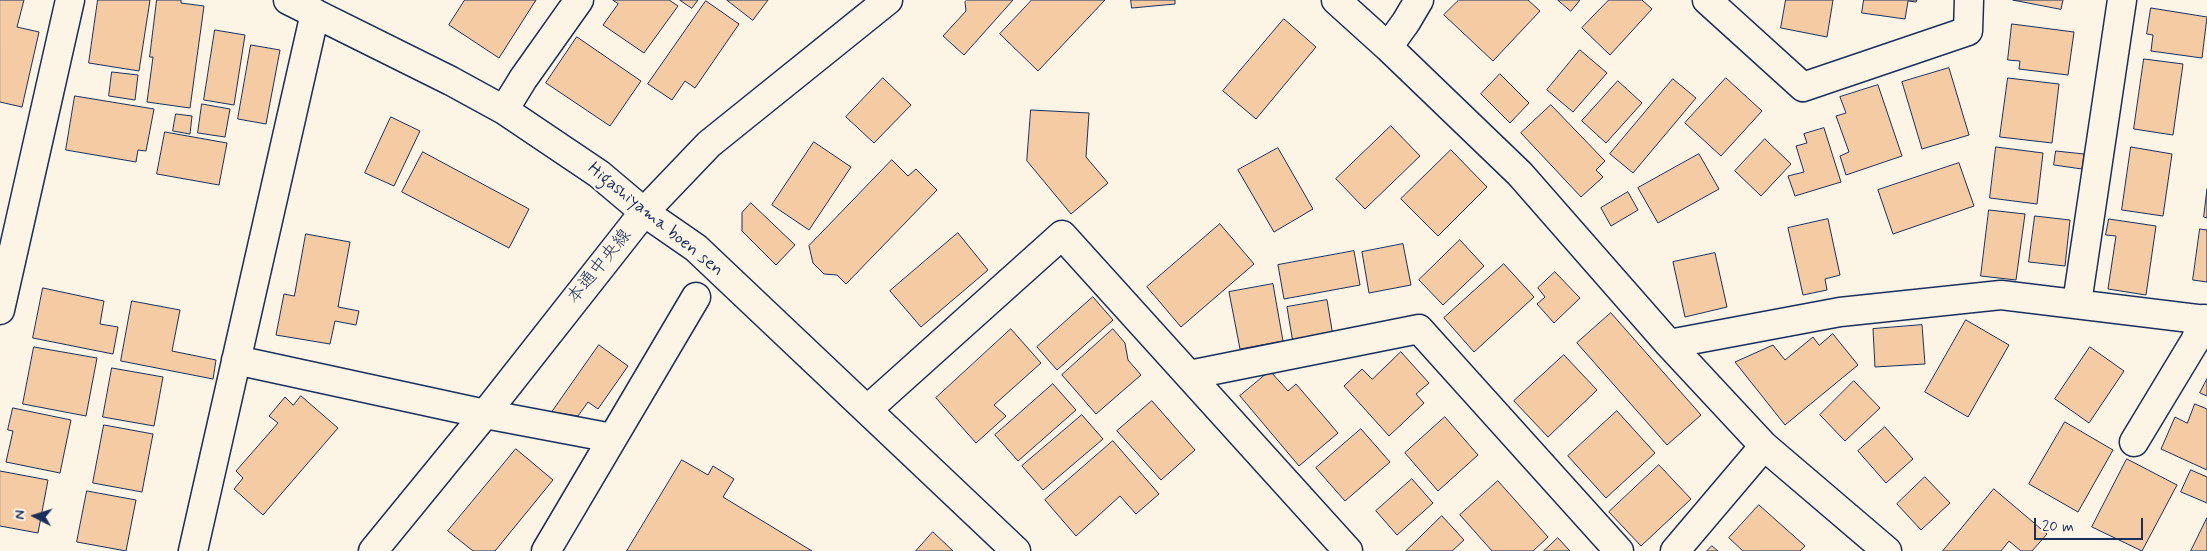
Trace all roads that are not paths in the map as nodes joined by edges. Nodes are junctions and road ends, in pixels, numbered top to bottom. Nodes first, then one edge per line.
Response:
1 (70, 0) edge
2 (288, 0) edge
3 (579, 0) edge
4 (888, 0) edge
5 (1336, 0) edge
6 (1419, 0) edge
7 (1707, 0) edge
8 (1969, 0) edge
9 (2122, 0) edge
10 (315, 13) junction
11 (1388, 47) junction
12 (504, 110) junction
13 (644, 212) junction
14 (696, 297) dead end
15 (2077, 303) junction
16 (0, 310) edge
17 (2206, 320) edge
18 (1668, 344) junction
19 (236, 360) junction
20 (1189, 375) junction
21 (867, 410) junction
22 (485, 414) junction
23 (612, 438) junction
24 (2134, 442) dead end
25 (1764, 446) junction
26 (193, 551) edge
27 (373, 551) edge
28 (546, 551) edge
29 (1016, 551) edge
30 (1348, 551) edge
31 (1619, 551) edge
32 (1675, 551) edge
33 (1887, 551) edge

1 - 16 street
2 - 10 street, Higashiyama boen sen
3 - 12 street
4 - 13 street, 本通中央線
5 - 11 street
6 - 11 street
7 - 8 street
9 - 15 street
10 - 12 street, Higashiyama boen sen
10 - 19 street
11 - 18 street
12 - 13 street, Higashiyama boen sen
13 - 21 street, Higashiyama boen sen
13 - 22 street, 本通中央線
14 - 23 street
15 - 17 street
15 - 18 street
17 - 24 street
18 - 25 street
19 - 22 street
19 - 26 street
20 - 21 street
20 - 30 street
20 - 31 street
21 - 29 street, Higashiyama boen sen
22 - 23 street
22 - 27 street, 本通中央線
23 - 28 street
25 - 32 street
25 - 33 street

